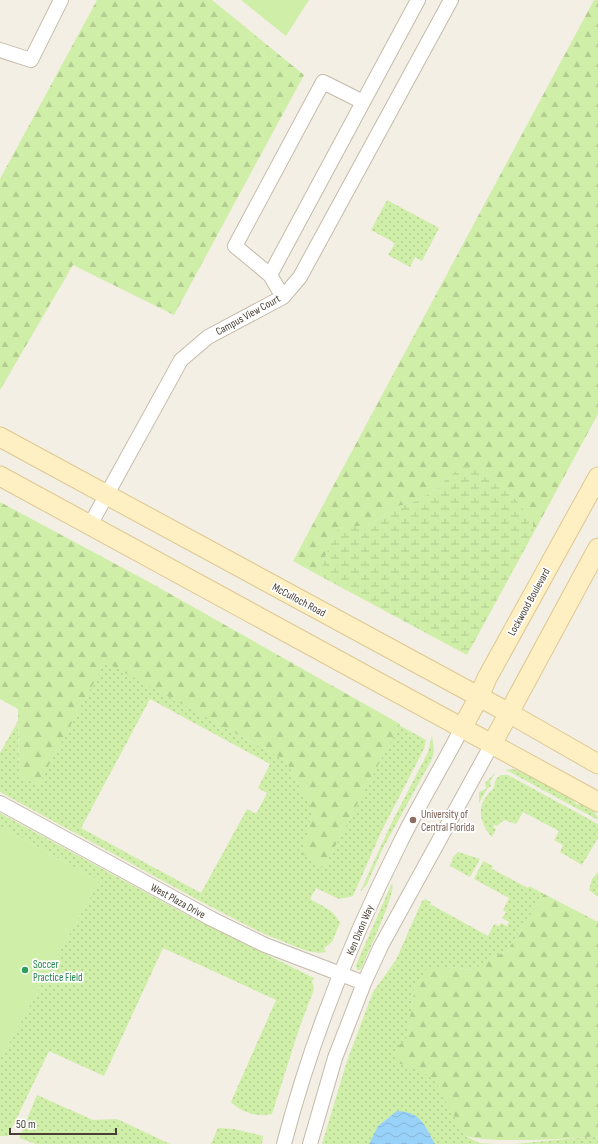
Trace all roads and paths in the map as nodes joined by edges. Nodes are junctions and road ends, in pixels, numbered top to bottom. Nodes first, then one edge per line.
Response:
1 (61, 0) edge
2 (418, 0) edge
3 (451, 0) edge
4 (0, 50) edge
5 (363, 102) junction
6 (270, 275) junction
7 (283, 297) junction
8 (0, 437) edge
9 (0, 476) edge
10 (598, 478) edge
11 (105, 495) junction
12 (90, 525) junction
13 (598, 548) edge
14 (479, 697) junction
15 (509, 713) junction
16 (462, 728) junction
17 (492, 744) junction
18 (598, 764) edge
19 (598, 802) edge
20 (0, 804) edge
21 (341, 975) junction
22 (364, 983) junction
23 (284, 1144) edge
24 (310, 1144) edge

1 - 4 street
2 - 5 street
3 - 7 street, Campus View Court
5 - 6 street
5 - 6 street
6 - 7 street
7 - 11 street, Campus View Court
8 - 11 main road, McCulloch Road
9 - 12 main road
10 - 14 main road, Lockwood Boulevard
11 - 12 street, Campus View Court
11 - 14 main road, McCulloch Road
12 - 16 main road
13 - 15 main road
14 - 15 main road, McCulloch Road
14 - 16 main road, Lockwood Boulevard
15 - 17 main road
15 - 18 main road, McCulloch Road
16 - 17 main road
16 - 21 street, Ken Dixon Way
17 - 19 main road
17 - 22 street
20 - 21 street, West Plaza Drive
21 - 22 street, West Plaza Drive
21 - 23 street, Ken Dixon Way
22 - 24 street

